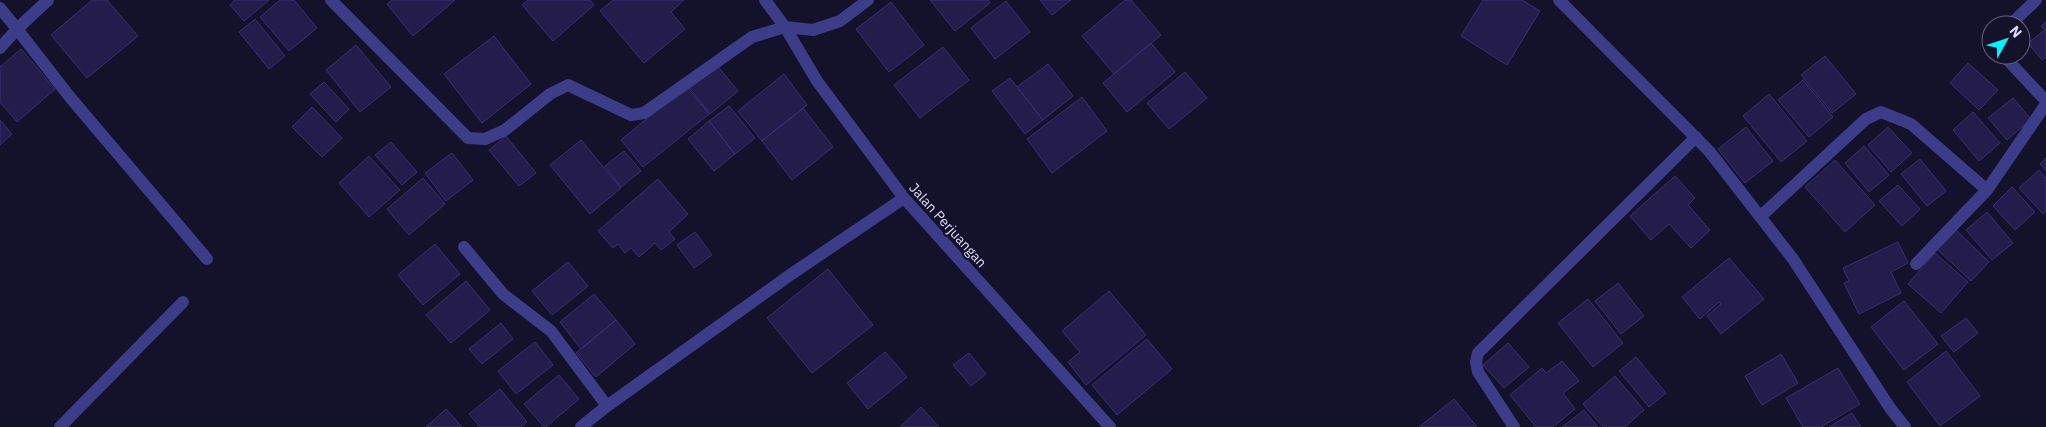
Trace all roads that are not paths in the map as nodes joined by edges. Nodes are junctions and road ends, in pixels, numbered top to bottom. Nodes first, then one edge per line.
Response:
1 (48, 0) edge
2 (331, 0) edge
3 (765, 0) edge
4 (868, 0) edge
5 (1559, 0) edge
6 (2036, 0) edge
7 (0, 8) edge
8 (2020, 15) edge
9 (785, 27) junction
10 (18, 29) junction
11 (0, 48) edge
12 (2012, 65) edge
13 (2046, 103) edge
14 (1696, 137) junction
15 (1988, 190) junction
16 (904, 198) junction
17 (1760, 217) junction
18 (464, 247) dead end
19 (207, 259) dead end
20 (1916, 264) dead end
21 (182, 302) dead end
22 (608, 406) junction
23 (60, 427) edge
24 (581, 427) edge
25 (1110, 427) edge
26 (1514, 427) edge
27 (1905, 427) edge

1 - 10 street
2 - 9 street
3 - 9 street, Jalan Perjuangan
4 - 9 street
5 - 14 street
6 - 8 street
7 - 10 street
9 - 16 street, Jalan Perjuangan
10 - 11 street
10 - 19 street
12 - 13 street
13 - 15 street
14 - 17 street
14 - 26 street
15 - 17 street
15 - 20 street
16 - 22 street
16 - 25 street, Jalan Perjuangan
17 - 27 street
18 - 22 street
21 - 23 street
22 - 24 street

